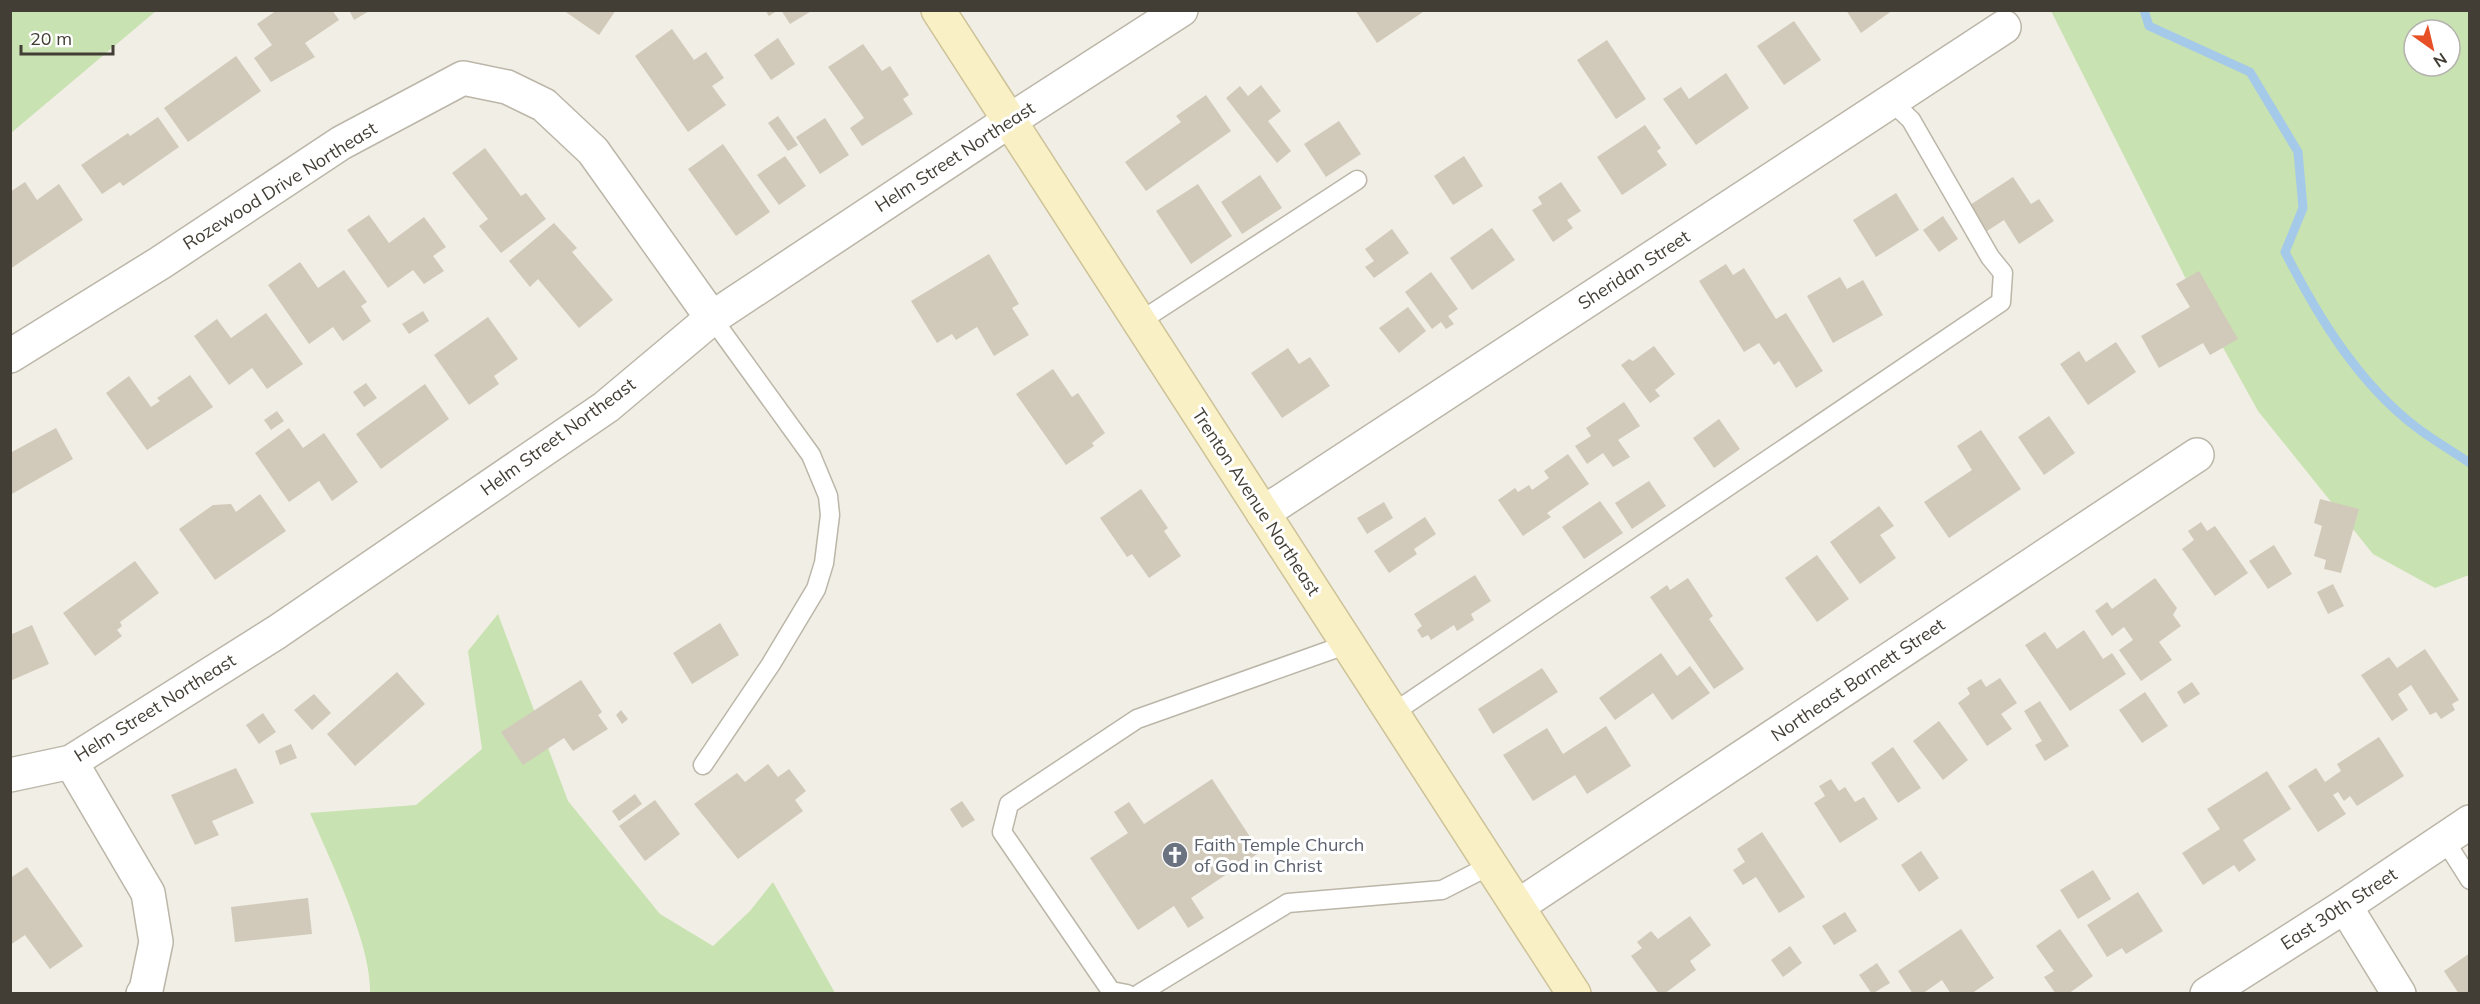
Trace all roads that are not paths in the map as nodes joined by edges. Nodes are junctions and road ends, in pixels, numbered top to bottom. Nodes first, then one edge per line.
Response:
1 (938, 10) edge
2 (1182, 10) edge
3 (2004, 27) dead end
4 (1891, 101) junction
5 (1009, 121) junction
6 (1358, 180) dead end
7 (712, 318) junction
8 (1140, 322) junction
9 (10, 356) edge
10 (2197, 454) dead end
11 (1263, 513) junction
12 (1348, 644) junction
13 (1393, 713) junction
14 (71, 762) junction
15 (703, 765) dead end
16 (10, 775) edge
17 (2457, 830) edge
18 (1491, 865) junction
19 (2469, 880) edge
20 (1518, 906) junction
21 (2345, 906) junction
22 (143, 993) edge
23 (1127, 993) edge
24 (1139, 993) edge
25 (1574, 993) edge
26 (2207, 993) edge
27 (2399, 993) edge

1 - 5 main road, Trenton Avenue Northeast
2 - 5 street, Helm Street Northeast
3 - 4 street, Sheridan Street
4 - 11 street, Sheridan Street
4 - 13 lane
5 - 7 street, Helm Street Northeast
5 - 8 main road, Trenton Avenue Northeast
6 - 8 lane
7 - 9 street, Rozewood Drive Northeast
7 - 14 street, Helm Street Northeast
7 - 15 lane
8 - 11 main road, Trenton Avenue Northeast
10 - 20 street, Northeast Barnett Street
11 - 12 main road, Trenton Avenue Northeast
12 - 13 main road, Trenton Avenue Northeast
12 - 23 lane
13 - 18 main road, Trenton Avenue Northeast
14 - 16 street, Helm Street Northeast
14 - 22 street
17 - 19 lane
17 - 21 street, East 30th Street
18 - 20 main road, Trenton Avenue Northeast
18 - 24 lane
20 - 25 main road, Trenton Avenue Northeast
21 - 26 street, East 30th Street
21 - 27 street

